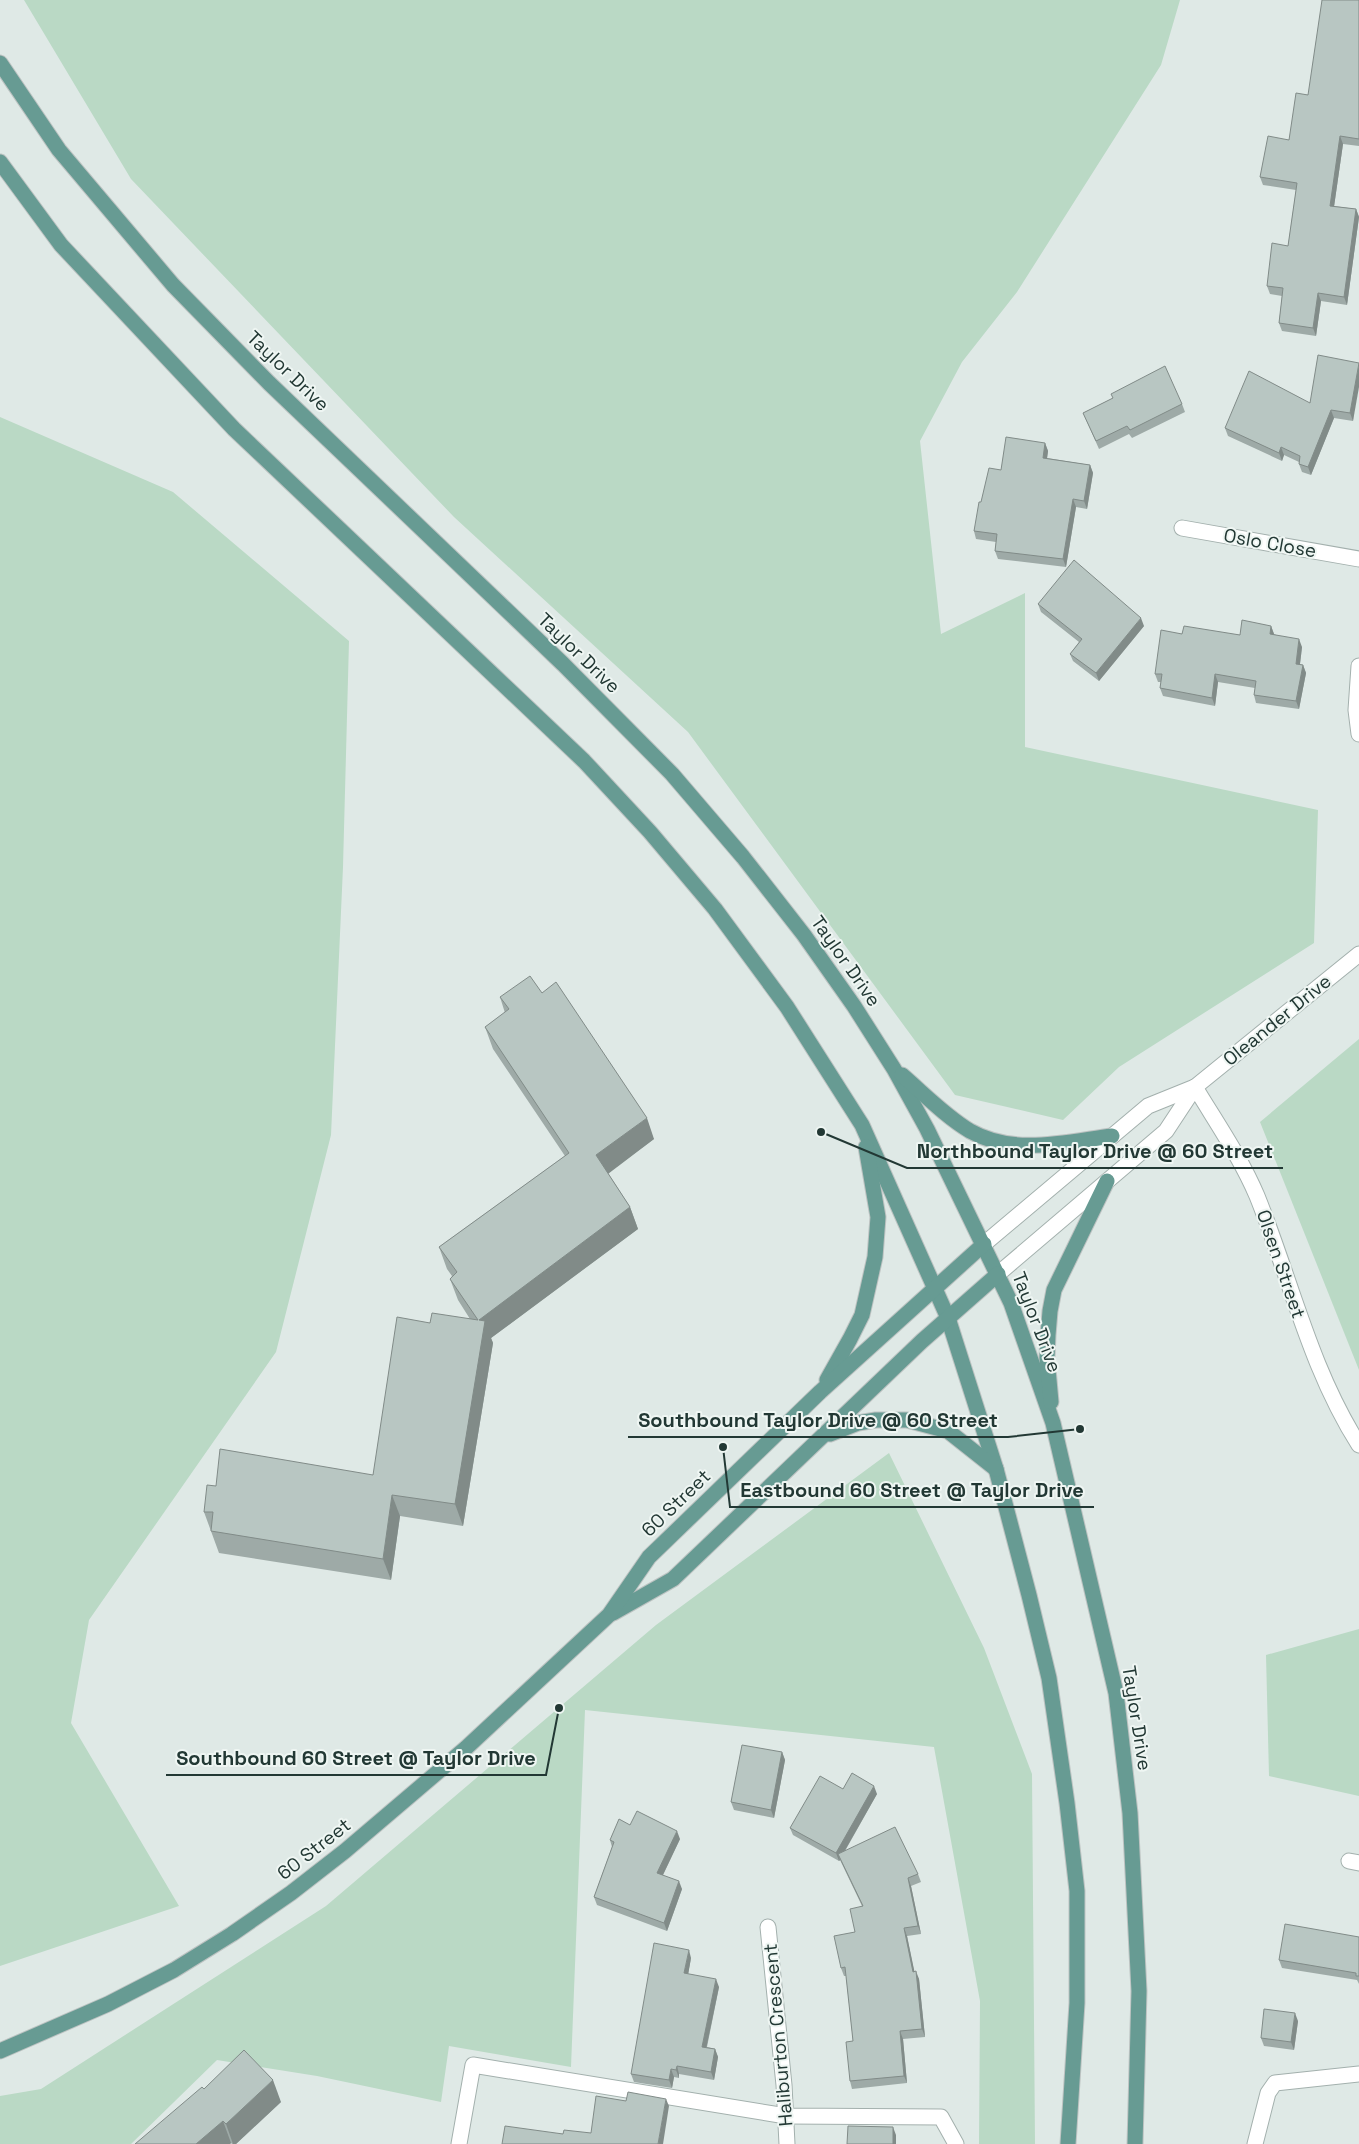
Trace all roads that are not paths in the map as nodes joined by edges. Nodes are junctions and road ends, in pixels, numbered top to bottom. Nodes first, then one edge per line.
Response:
1 (0, 63) edge
2 (0, 162) edge
3 (1182, 528) dead end
4 (1359, 558) edge
5 (1359, 666) edge
6 (1359, 734) edge
7 (1359, 954) edge
8 (894, 1069) junction
9 (1194, 1087) junction
10 (862, 1125) junction
11 (1112, 1136) junction
12 (1107, 1181) junction
13 (984, 1244) junction
14 (998, 1274) junction
15 (936, 1287) junction
16 (948, 1318) junction
17 (820, 1392) junction
18 (1053, 1423) junction
19 (822, 1438) junction
20 (1359, 1445) edge
21 (996, 1468) junction
22 (609, 1615) junction
23 (768, 1927) dead end
24 (0, 2051) edge
25 (1359, 2074) edge
26 (786, 2116) junction
27 (459, 2144) edge
28 (787, 2144) edge
29 (956, 2144) edge
30 (1068, 2144) edge
31 (1135, 2144) edge
32 (1255, 2144) edge

1 - 8 main road, Taylor Drive
2 - 10 main road
3 - 4 street, Oslo Close
5 - 6 street
7 - 9 street, Oleander Drive
8 - 11 main road
8 - 13 main road, Taylor Drive
9 - 11 street, Oleander Drive
9 - 12 street, Oleander Drive
9 - 20 street, Olsen Street
10 - 15 main road
10 - 17 main road
11 - 13 street, Oleander Drive
12 - 14 street, Oleander Drive
12 - 18 main road
13 - 14 main road, Taylor Drive
13 - 15 main road, 60 Street
14 - 16 main road, 60 Street
14 - 18 main road, Taylor Drive
15 - 16 main road
15 - 17 main road, 60 Street
16 - 19 main road, 60 Street
16 - 21 main road
17 - 22 main road, 60 Street
18 - 31 main road, Taylor Drive
19 - 21 main road
19 - 22 main road, 60 Street
21 - 30 main road
22 - 24 main road, 60 Street
23 - 26 street, Haliburton Crescent
25 - 32 street
26 - 27 street
26 - 28 street, Haliburton Crescent
26 - 29 street

